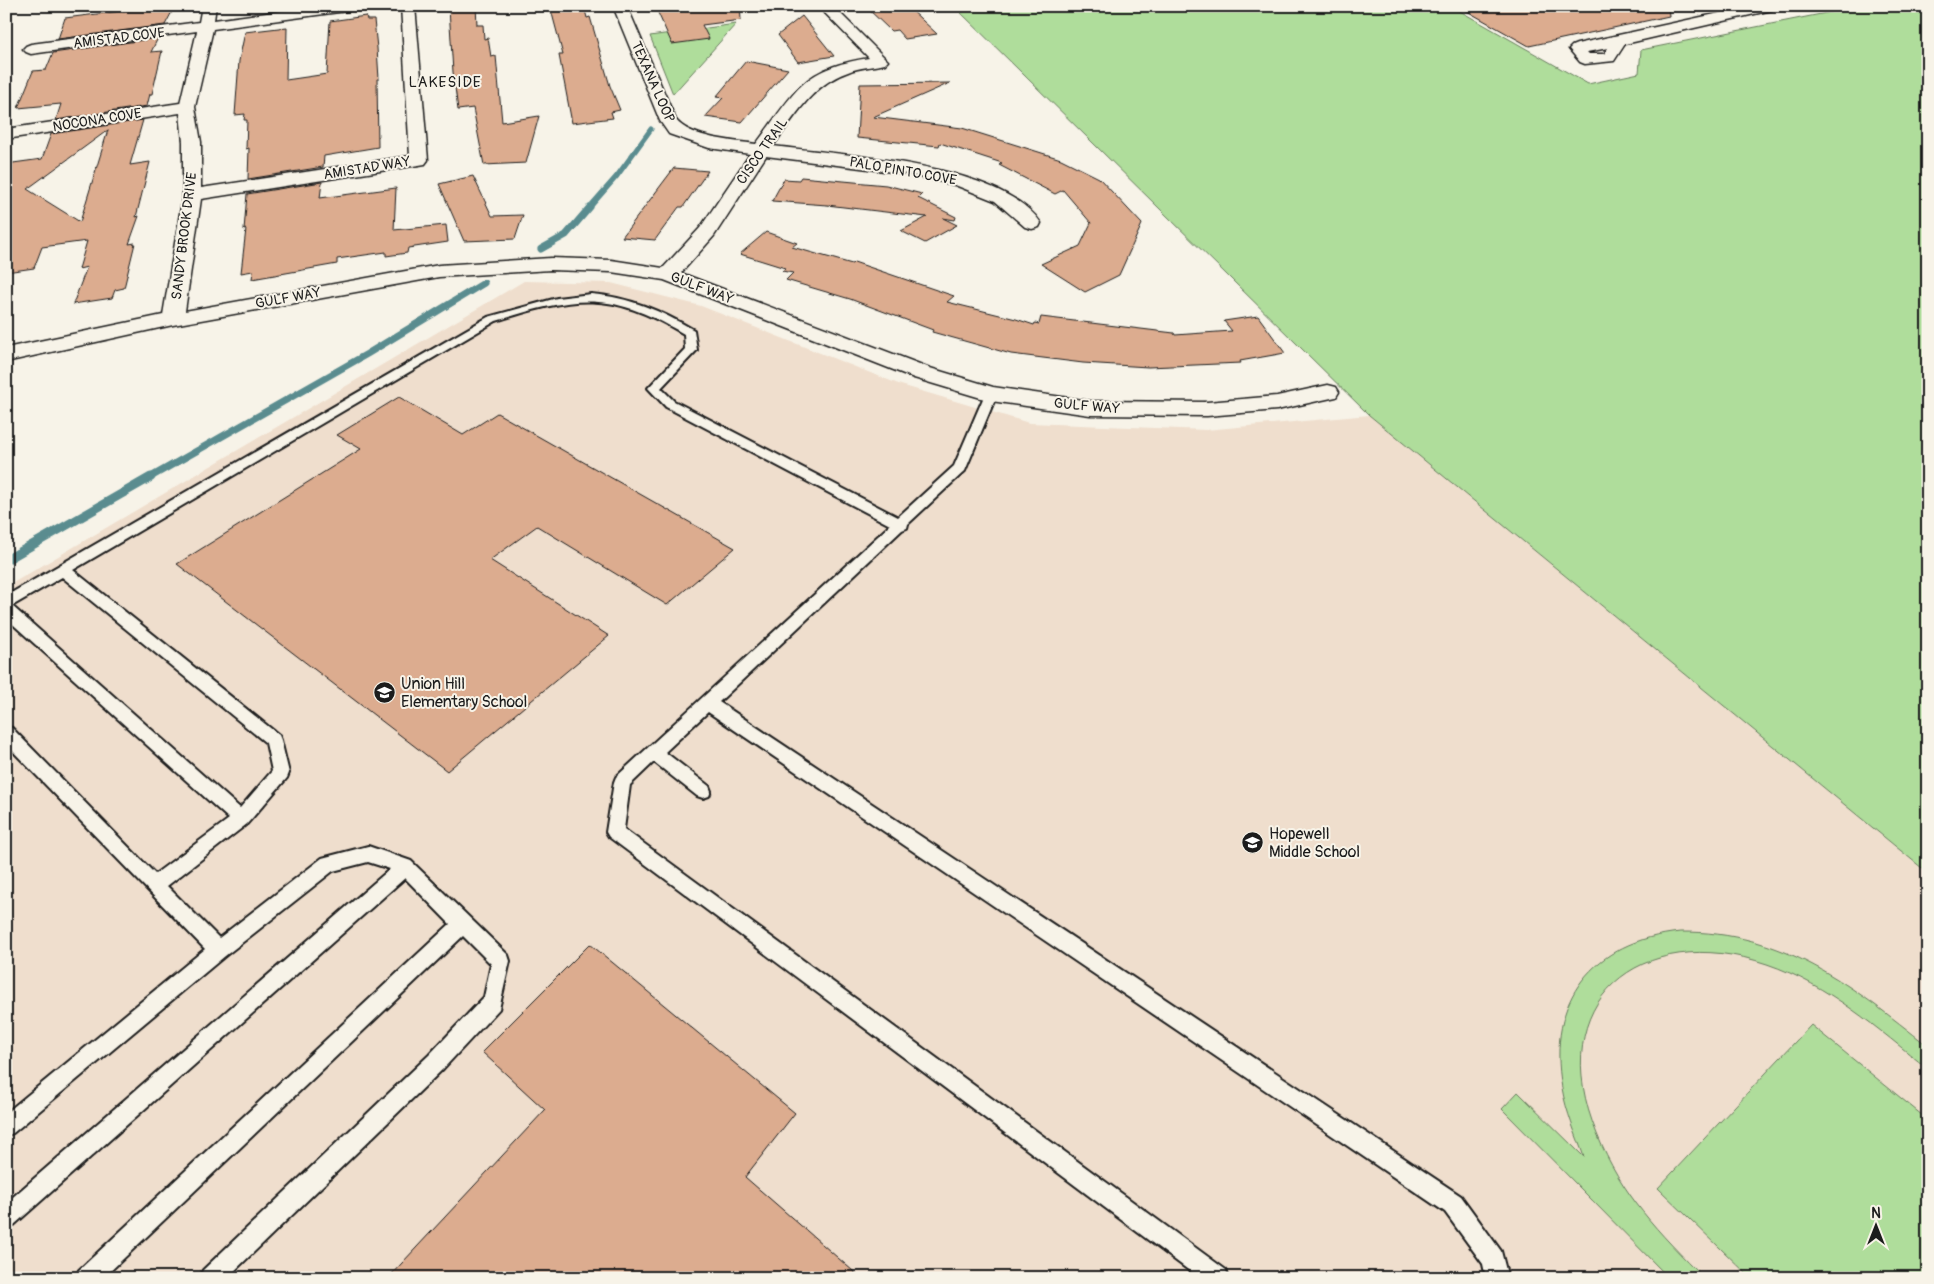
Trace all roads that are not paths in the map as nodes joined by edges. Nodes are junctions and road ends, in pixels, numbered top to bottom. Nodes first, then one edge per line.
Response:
1 (209, 6) edge
2 (354, 6) edge
3 (408, 6) edge
4 (620, 6) edge
5 (825, 6) edge
6 (1772, 6) edge
7 (1743, 7) edge
8 (206, 26) junction
9 (1620, 41) dead end
10 (32, 49) dead end
11 (187, 107) junction
12 (6, 134) edge
13 (761, 150) junction
14 (192, 195) junction
15 (1032, 223) dead end
16 (668, 275) junction
17 (173, 319) junction
18 (6, 355) edge
19 (1328, 392) dead end
20 (991, 394) junction
21 (902, 525) junction
22 (63, 570) junction
23 (6, 603) edge
24 (6, 609) edge
25 (708, 703) junction
26 (6, 733) edge
27 (654, 753) junction
28 (703, 791) dead end
29 (241, 819) junction
30 (405, 867) junction
31 (154, 885) junction
32 (463, 924) junction
33 (218, 950) junction
34 (6, 1126) edge
35 (6, 1217) edge
36 (87, 1278) edge
37 (211, 1278) edge
38 (1218, 1278) edge
39 (1497, 1278) edge

1 - 8 street, SANDY BROOK DRIVE
2 - 8 street
3 - 14 street, AMISTAD WAY
4 - 13 street, TEXANA LOOP
5 - 13 street, CISCO TRAIL
6 - 7 street
7 - 9 street
8 - 10 street, AMISTAD COVE
8 - 11 street, SANDY BROOK DRIVE
11 - 12 street, NOCONA COVE
11 - 14 street, SANDY BROOK DRIVE
13 - 15 street, PALO PINTO COVE
13 - 16 street, CISCO TRAIL
14 - 17 street, SANDY BROOK DRIVE
16 - 17 street, GULF WAY
16 - 20 street, GULF WAY
17 - 18 street, GULF WAY
19 - 20 street, GULF WAY
20 - 21 lane
21 - 22 lane
21 - 25 lane
22 - 23 lane
22 - 29 lane
24 - 29 lane
25 - 27 lane
25 - 39 lane
26 - 31 lane
27 - 28 lane
27 - 38 lane
29 - 31 lane
30 - 32 lane
30 - 33 lane
30 - 35 lane
31 - 33 lane
32 - 36 lane
32 - 37 lane
33 - 34 lane

